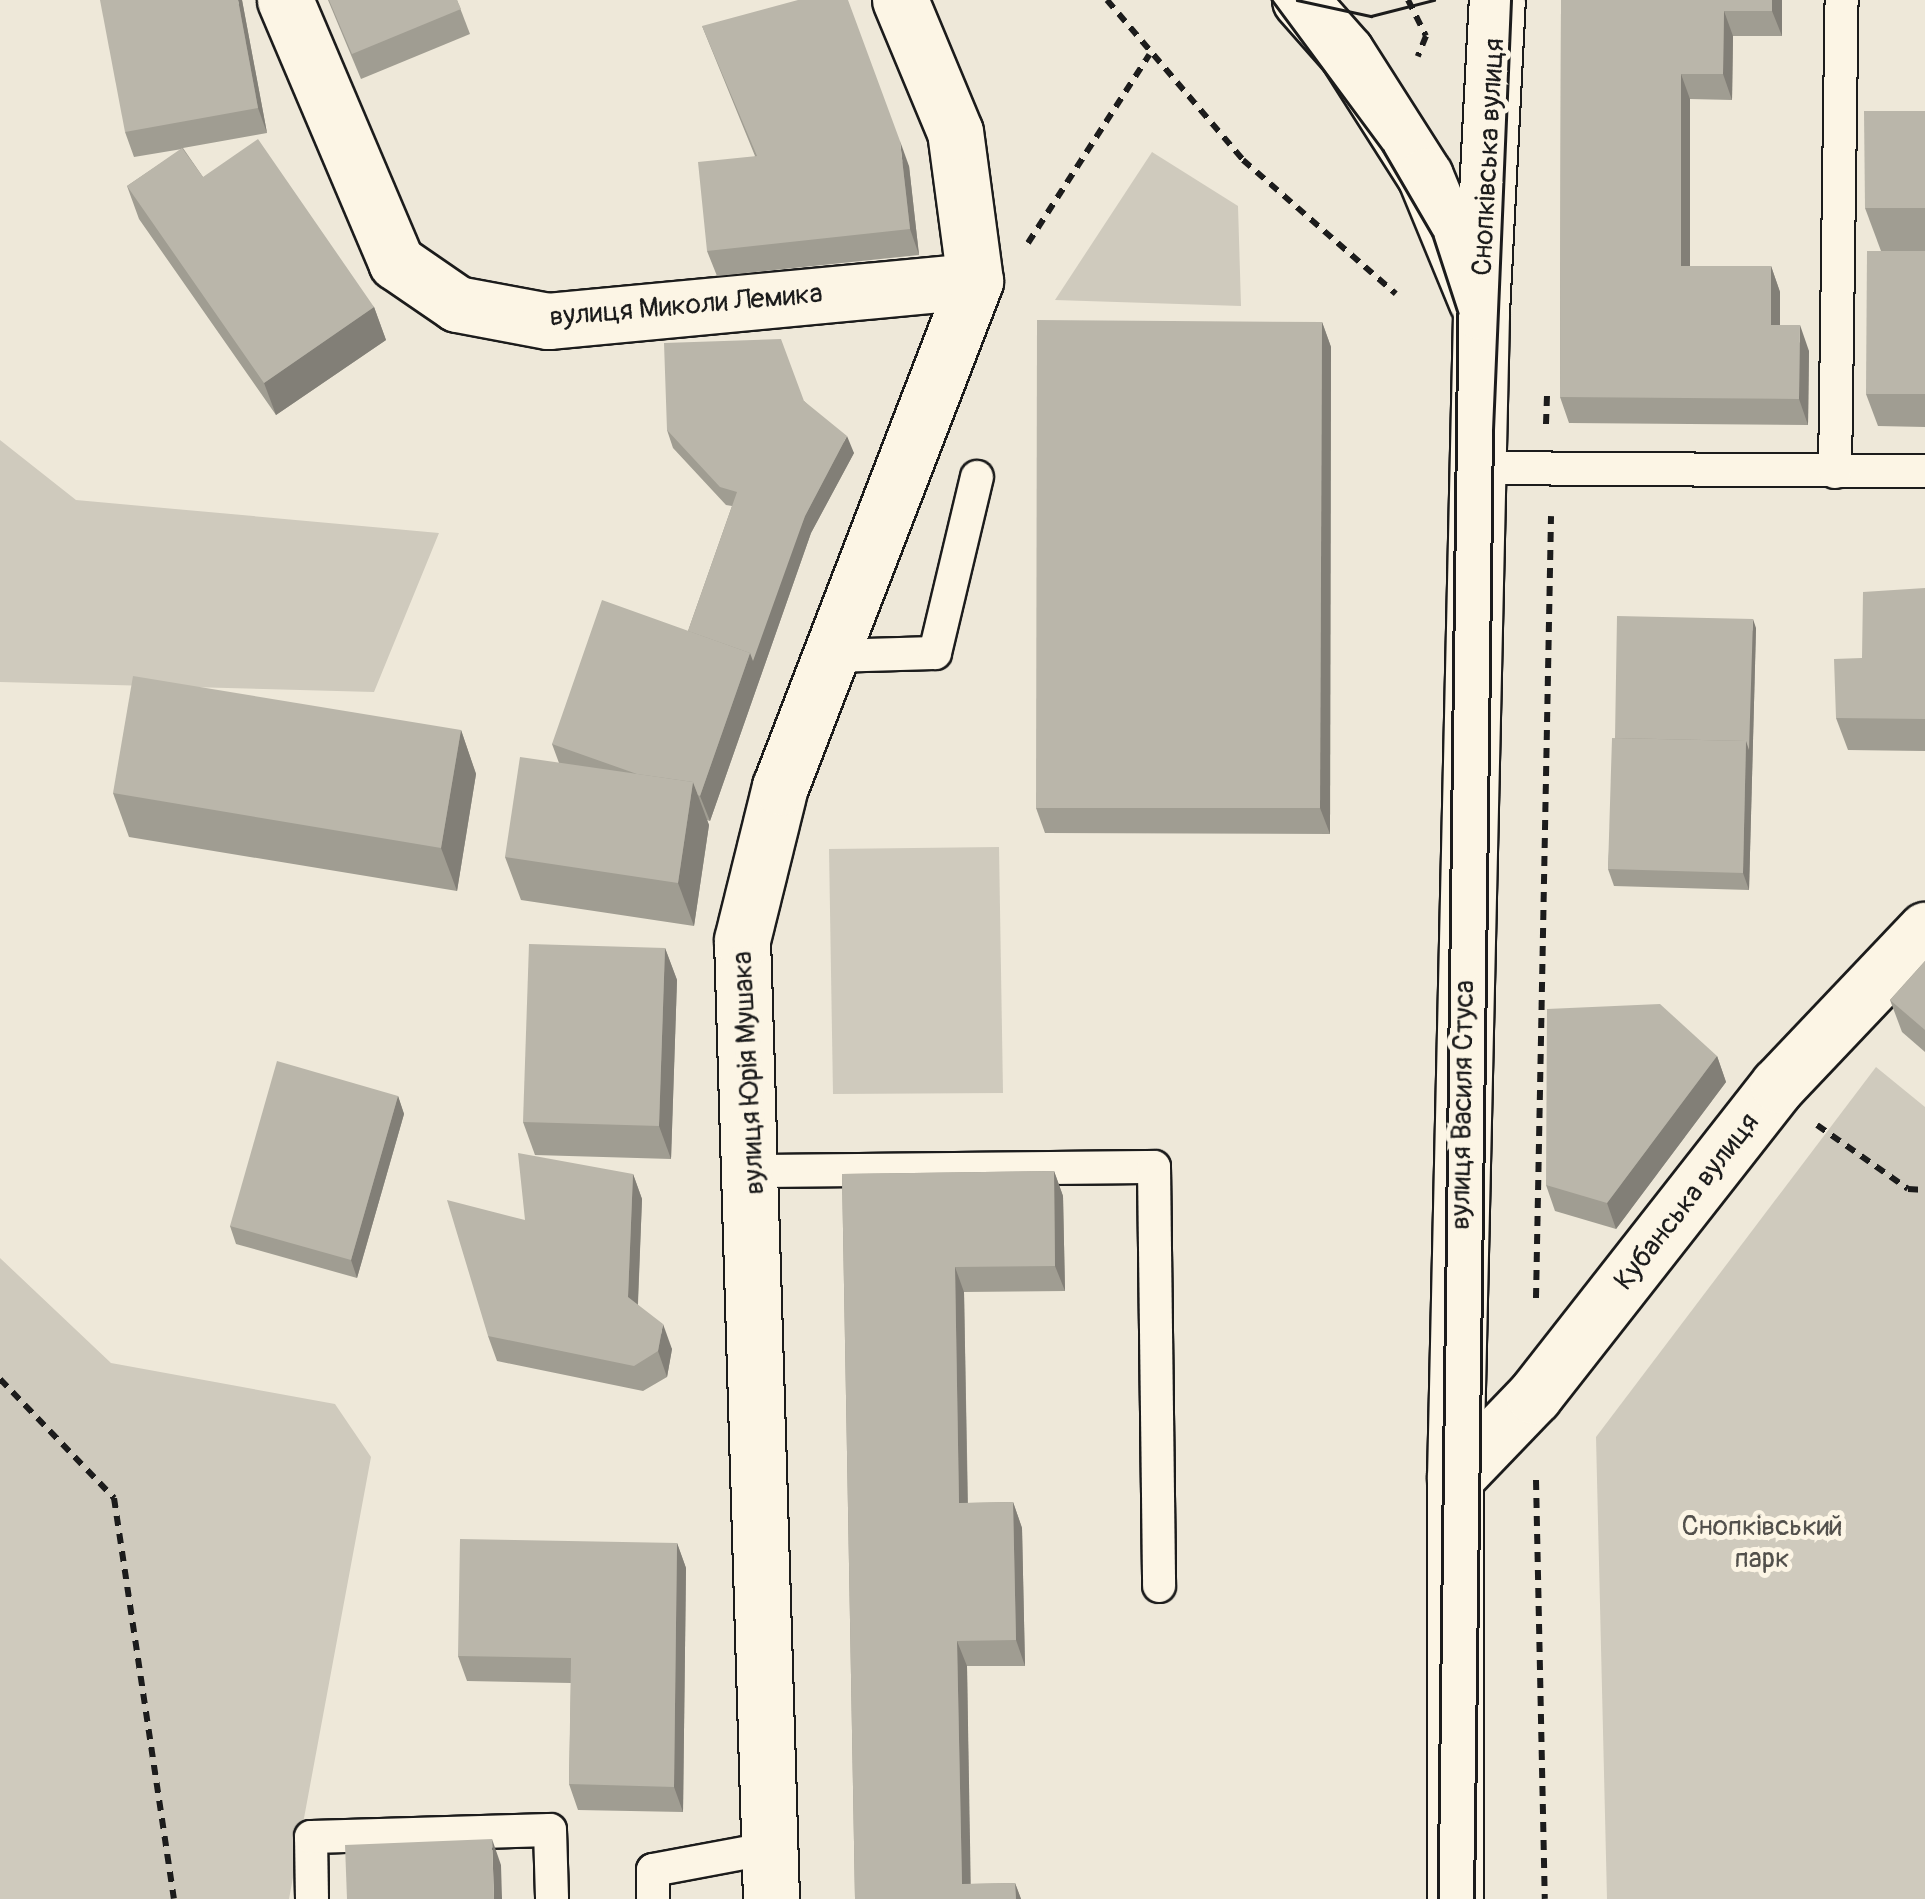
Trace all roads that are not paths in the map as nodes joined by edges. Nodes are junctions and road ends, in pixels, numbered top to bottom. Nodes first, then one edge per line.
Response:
1 (286, 0) edge
2 (900, 0) edge
3 (1300, 0) edge
4 (1497, 0) edge
5 (1842, 0) edge
6 (975, 282) junction
7 (1481, 312) junction
8 (1478, 468) junction
9 (1925, 471) edge
10 (1835, 472) junction
11 (977, 477) dead end
12 (830, 656) junction
13 (1906, 960) edge
14 (755, 1171) junction
15 (1454, 1478) junction
16 (1159, 1586) dead end
17 (770, 1873) edge
18 (312, 1899) edge
19 (552, 1899) edge
20 (653, 1899) edge
21 (1455, 1899) edge

1 - 6 street, вулиця Миколи Лемика
2 - 6 street, вулиця Юрія Мушака
3 - 7 street, Снопківська вулиця
4 - 7 street, Снопківська вулиця
5 - 10 lane
6 - 12 street, вулиця Юрія Мушака
7 - 8 street, вулиця Василя Стуса
8 - 10 lane
8 - 15 street, вулиця Василя Стуса
9 - 10 lane
11 - 12 lane
12 - 14 street, вулиця Юрія Мушака
13 - 15 street, Кубанська вулиця
14 - 16 lane
14 - 17 street, вулиця Юрія Мушака
15 - 21 street, вулиця Василя Стуса
17 - 20 lane
18 - 19 lane

